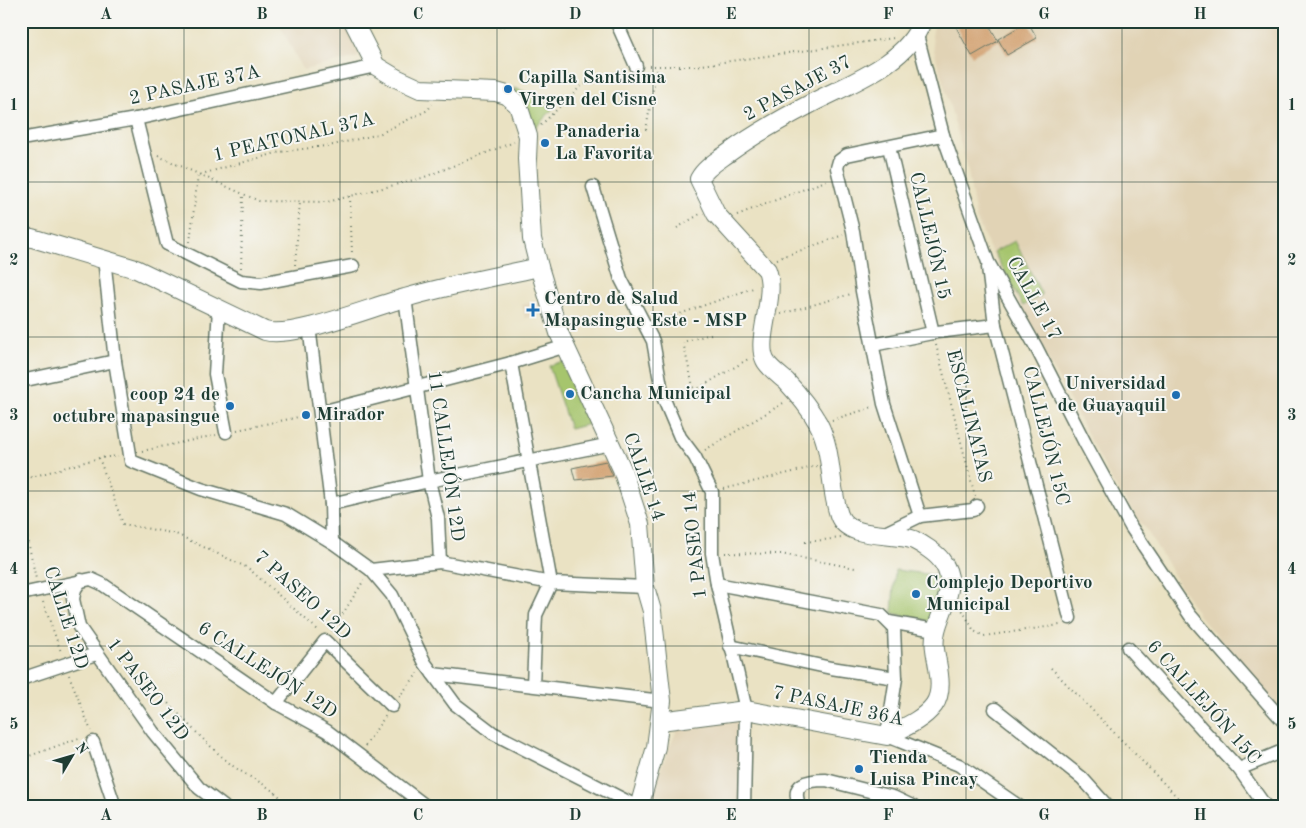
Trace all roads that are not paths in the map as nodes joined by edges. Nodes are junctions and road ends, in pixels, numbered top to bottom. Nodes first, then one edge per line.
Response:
1 (353, 21) edge
2 (616, 21) edge
3 (919, 28) edge
4 (376, 66) junction
5 (636, 66) dead end
6 (136, 119) junction
7 (944, 135) junction
8 (21, 139) edge
9 (889, 147) junction
10 (593, 187) dead end
11 (21, 237) edge
12 (104, 258) junction
13 (988, 262) junction
14 (353, 266) road end
15 (539, 267) junction
16 (406, 297) junction
17 (218, 308) junction
18 (995, 325) junction
19 (309, 326) junction
20 (933, 333) junction
21 (873, 345) junction
22 (566, 346) junction
23 (115, 361) junction
24 (511, 363) junction
25 (21, 381) edge
26 (416, 387) junction
27 (321, 412) junction
28 (226, 432) road end
29 (611, 444) junction
30 (527, 461) junction
31 (429, 481) junction
32 (332, 504) junction
33 (977, 506) road end
34 (920, 516) junction
35 (881, 535) junction
36 (332, 542) junction
37 (440, 562) junction
38 (371, 570) junction
39 (81, 580) junction
40 (551, 583) junction
41 (717, 584) junction
42 (645, 587) junction
43 (21, 594) edge
44 (1070, 618) road end
45 (889, 622) junction
46 (935, 630) junction
47 (730, 646) junction
48 (1128, 648) dead end
49 (96, 654) junction
50 (433, 674) junction
51 (896, 678) junction
52 (21, 679) edge
53 (533, 685) junction
54 (662, 701) junction
55 (276, 703) junction
56 (392, 706) dead end
57 (995, 709) dead end
58 (746, 710) junction
59 (660, 721) junction
60 (1285, 722) edge
61 (888, 736) junction
62 (90, 737) road end
63 (1285, 750) edge
64 (1239, 769) junction
65 (419, 805) edge
66 (115, 807) edge
67 (224, 807) edge
68 (639, 807) edge
69 (744, 807) edge
70 (800, 807) edge
71 (914, 807) edge
72 (1020, 807) edge
73 (1108, 807) edge
74 (1266, 807) edge

1 - 4 street
2 - 5 street
3 - 7 street, CALLE 17
3 - 35 street, 2 PASAJE 37
4 - 6 street, 2 PASAJE 37A
4 - 15 street, CALLE 14
6 - 8 street, 2 PASAJE 37A
6 - 14 street
7 - 9 street
7 - 13 street, CALLE 17
9 - 20 street, CALLEJÓN 15
9 - 21 street
10 - 41 street, 1 PASEO 14
11 - 12 street
12 - 17 street
12 - 23 street
13 - 18 street, CALLEJÓN 15C
13 - 60 street, CALLE 17
15 - 16 street
15 - 22 street, CALLE 14
16 - 19 street
16 - 26 street, 11 CALLEJÓN 12D
17 - 19 street
17 - 28 street
18 - 20 street
18 - 44 street, CALLEJÓN 15C
19 - 27 street
20 - 21 street
21 - 34 street
22 - 24 street
22 - 29 street, CALLE 14
23 - 25 street
23 - 36 street
24 - 26 street
24 - 30 street
26 - 27 street
26 - 31 street, 11 CALLEJÓN 12D
27 - 32 street
29 - 30 street
29 - 42 street, CALLE 14
30 - 31 street
30 - 40 street
31 - 32 street
31 - 37 street, 11 CALLEJÓN 12D
32 - 36 street
33 - 34 street
34 - 35 street
35 - 46 street
36 - 38 street
37 - 38 street
37 - 40 street, 11 CALLEJÓN 12D
38 - 50 street
39 - 43 street
39 - 49 street, 1 PASEO 12D
39 - 55 street, 6 CALLEJÓN 12D
40 - 42 street, 11 CALLEJÓN 12D
40 - 53 street
41 - 45 street
41 - 47 street, 1 PASEO 14
42 - 54 street, CALLE 14
45 - 46 street
45 - 51 street
46 - 61 street
47 - 51 street
47 - 58 street, 1 PASEO 14
48 - 64 street, 6 CALLEJÓN 15C
49 - 52 street
49 - 67 street, 1 PASEO 12D
50 - 53 street
50 - 68 street
51 - 61 street
53 - 54 street
54 - 59 street, CALLE 14
55 - 56 street, 7 PASEO 12D
55 - 65 street, 6 CALLEJÓN 12D
57 - 73 street
58 - 59 street, 7 PASAJE 36A
58 - 61 street, 7 PASAJE 36A
58 - 69 street, 1 PASEO 14
59 - 68 street, CALLE 14
61 - 72 street, 7 PASAJE 36A
62 - 66 street
63 - 64 street
64 - 74 street, 6 CALLEJÓN 15C
70 - 71 street

